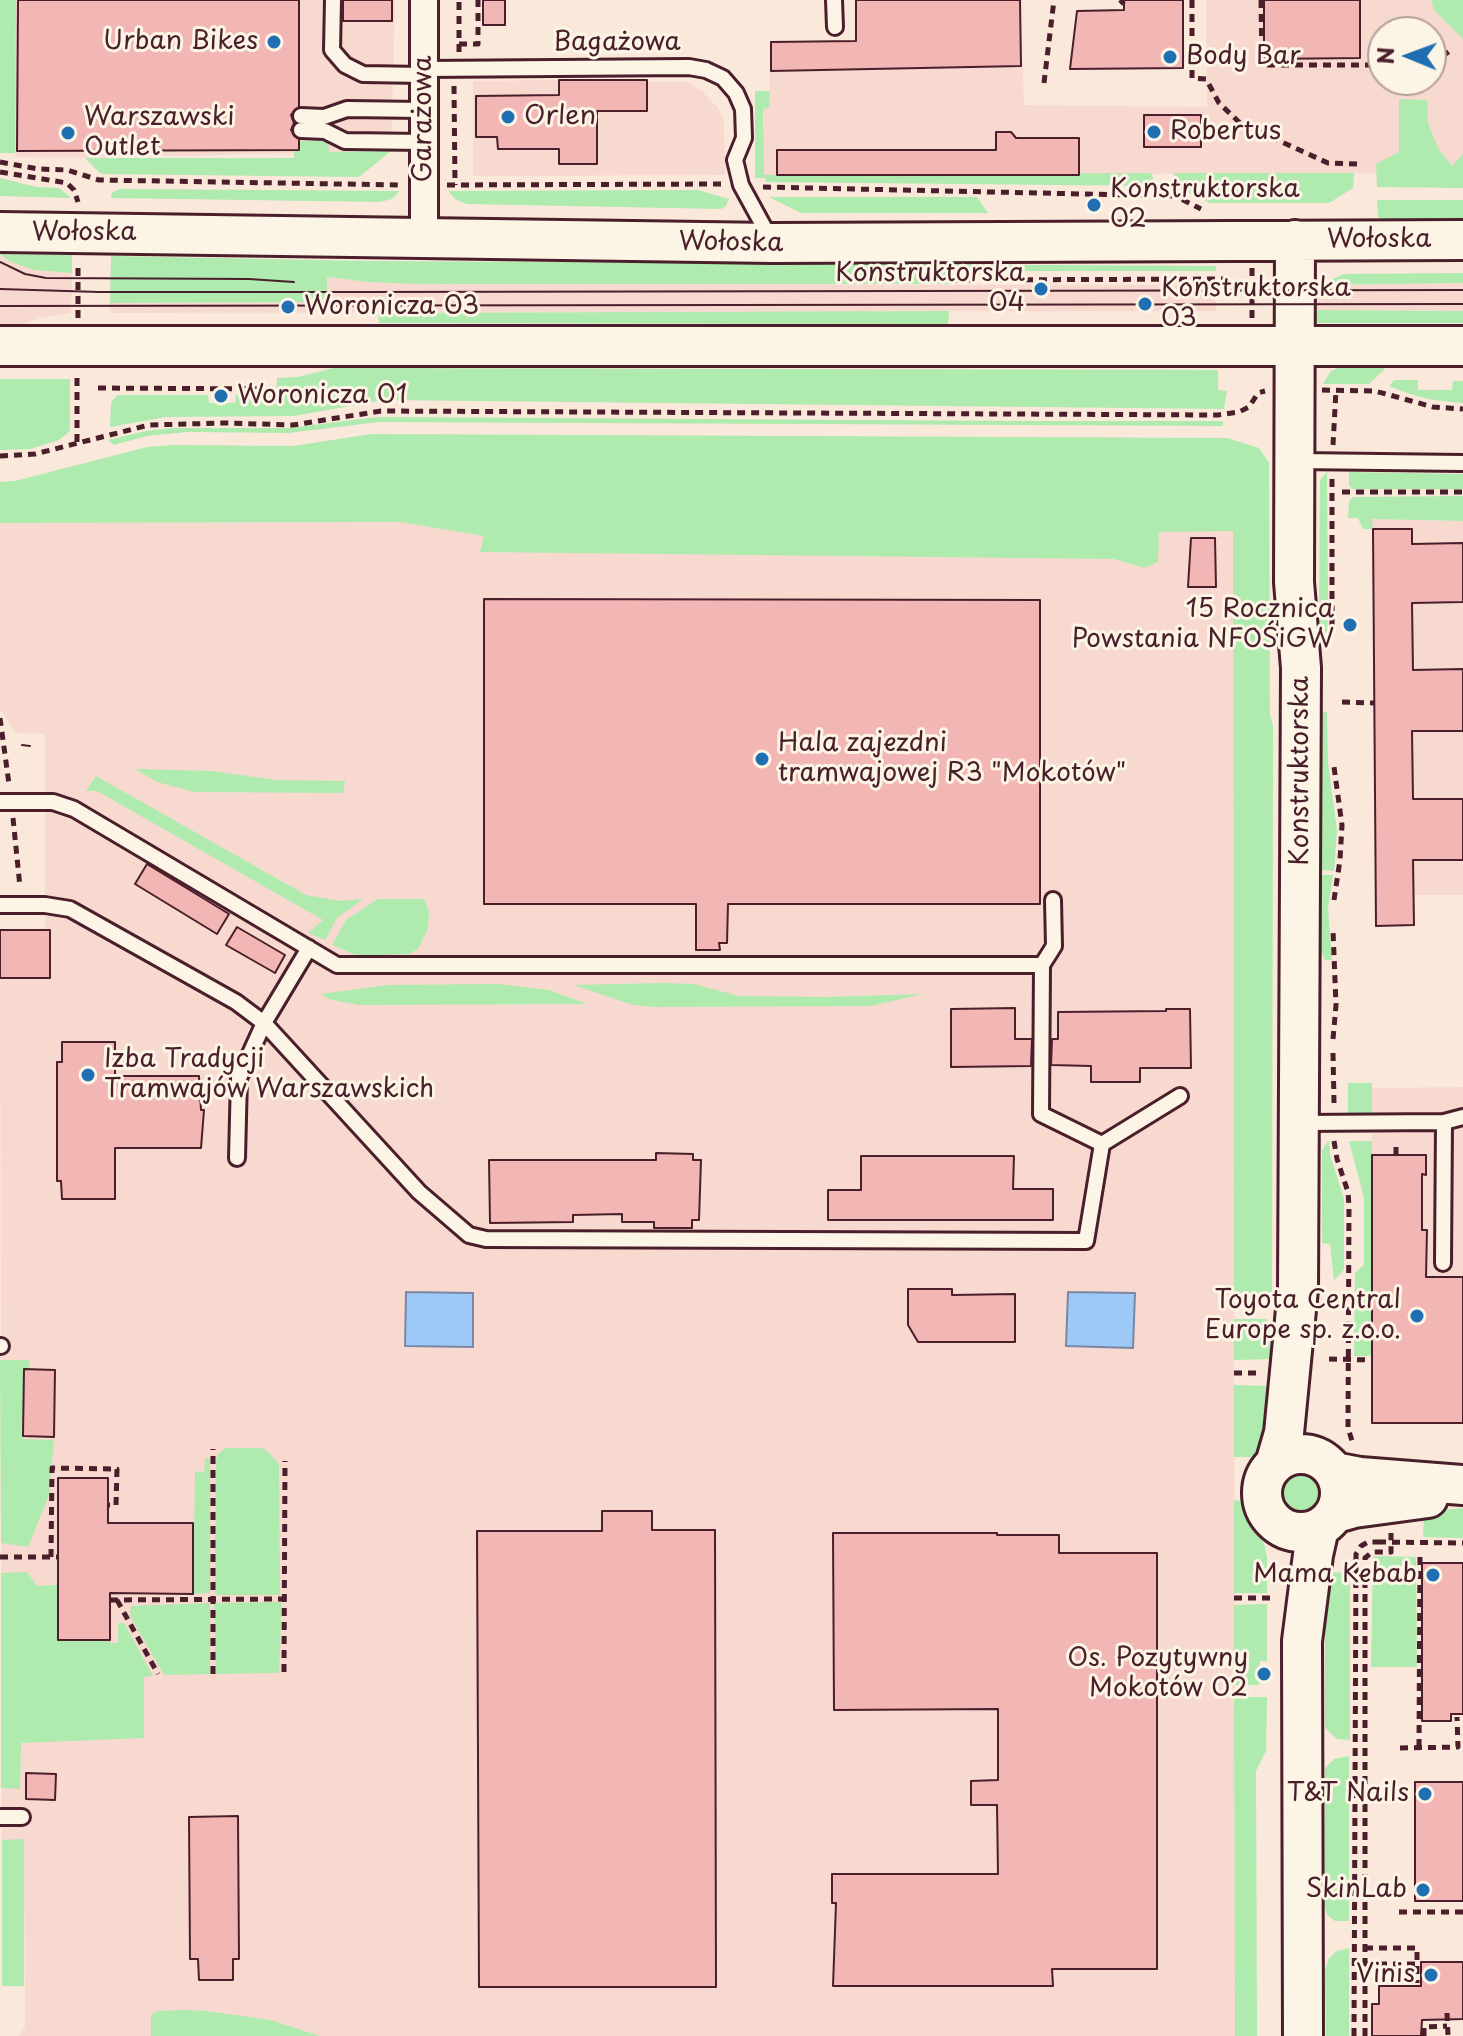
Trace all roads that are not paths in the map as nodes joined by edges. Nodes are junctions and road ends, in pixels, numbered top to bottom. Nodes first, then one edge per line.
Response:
1 (333, 0) edge
2 (424, 0) edge
3 (834, 0) edge
4 (835, 27) dead end
5 (424, 72) junction
6 (423, 110) junction
7 (424, 142) junction
8 (0, 232) edge
9 (424, 239) junction
10 (1295, 240) junction
11 (1463, 240) edge
12 (773, 243) junction
13 (0, 346) edge
14 (1294, 346) junction
15 (1463, 346) edge
16 (1293, 461) junction
17 (1463, 463) edge
18 (0, 802) edge
19 (1053, 900) dead end
20 (0, 905) edge
21 (309, 948) junction
22 (1042, 965) junction
23 (264, 1023) junction
24 (1180, 1096) dead end
25 (1463, 1117) edge
26 (1444, 1122) junction
27 (1317, 1124) junction
28 (1102, 1144) junction
29 (237, 1158) dead end
30 (1443, 1263) dead end
31 (1298, 1302) junction
32 (1339, 1460) junction
33 (1275, 1464) junction
34 (1463, 1485) edge
35 (1463, 1491) edge
36 (1328, 1521) junction
37 (1278, 1525) junction
38 (1302, 1641) junction
39 (0, 1817) edge
40 (22, 1817) dead end
41 (1303, 2036) edge

1 - 5 lane, Bagażowa
2 - 5 street, Garażowa
3 - 4 lane
5 - 6 street, Garażowa
5 - 12 lane, Bagażowa
6 - 7 street, Garażowa
6 - 7 lane
7 - 9 street, Garażowa
8 - 9 main road, Wołoska
9 - 12 main road, Wołoska
10 - 11 main road, Wołoska
10 - 12 main road, Wołoska
10 - 14 main road, Konstruktorska
13 - 14 main road
14 - 15 main road
14 - 16 main road, Konstruktorska
16 - 17 lane
16 - 27 main road, Konstruktorska
18 - 21 lane
19 - 22 lane
20 - 23 lane
21 - 22 lane
21 - 23 lane
22 - 28 lane
23 - 28 lane
23 - 29 lane
24 - 28 lane
25 - 26 lane
26 - 27 lane
26 - 30 lane
27 - 31 main road, Konstruktorska
31 - 32 main road, Konstruktorska
31 - 33 main road, Konstruktorska
32 - 33 main road
32 - 34 main road
32 - 36 main road
33 - 37 main road
35 - 36 main road
36 - 37 main road
36 - 38 main road
37 - 38 main road
38 - 41 main road
39 - 40 lane

